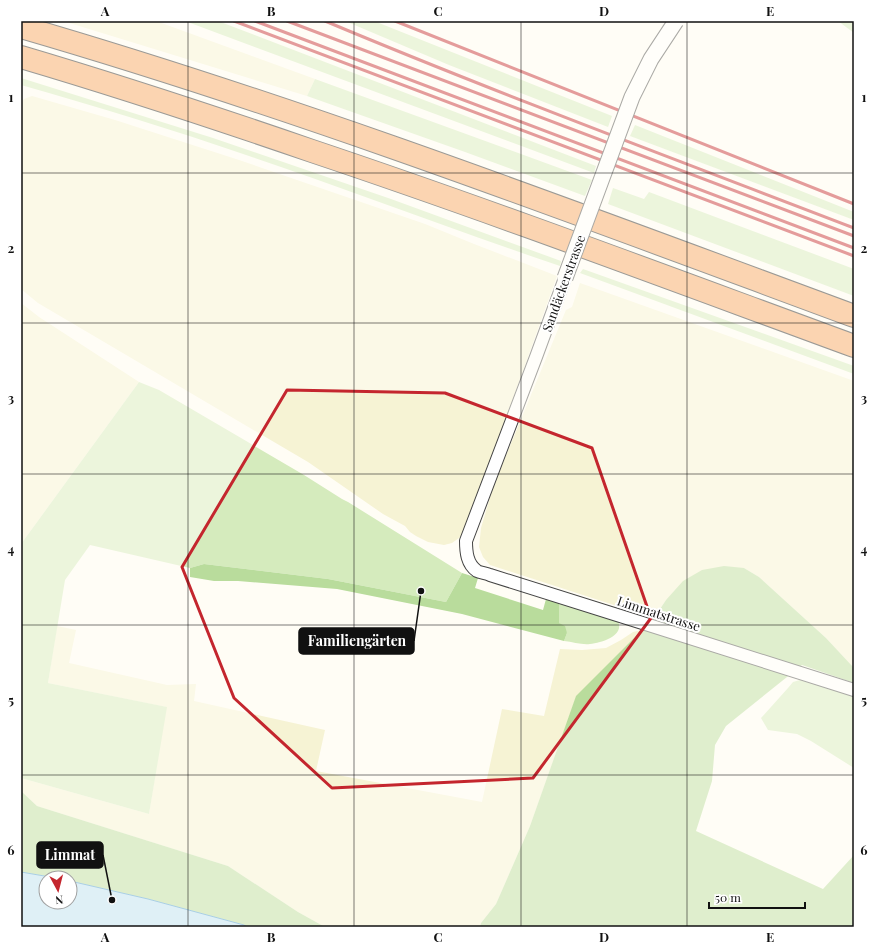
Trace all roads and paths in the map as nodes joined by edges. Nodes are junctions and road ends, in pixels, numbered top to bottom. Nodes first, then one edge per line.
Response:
1 (676, 21) edge
2 (21, 27) edge
3 (21, 57) edge
4 (565, 278) joint
5 (854, 316) edge
6 (854, 346) edge
7 (466, 551) joint
8 (854, 690) edge

1 - 4 street, Sandäckerstrasse, bridge
2 - 5 highway
3 - 6 highway
4 - 7 street, Sandäckerstrasse
7 - 8 street, Limmatstrasse

